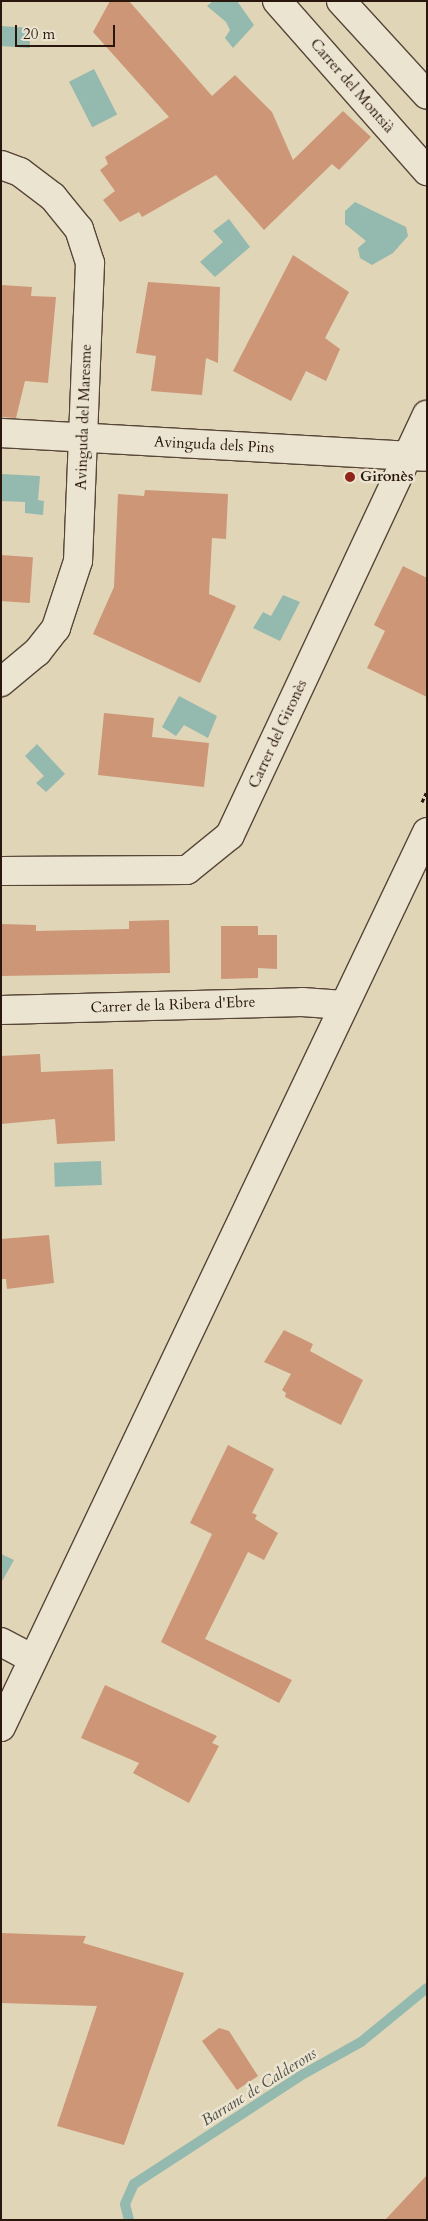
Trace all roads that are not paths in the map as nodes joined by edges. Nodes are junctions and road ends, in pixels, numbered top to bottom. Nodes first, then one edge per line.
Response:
1 (277, 1) edge
2 (341, 1) edge
3 (427, 95) edge
4 (1, 165) edge
5 (427, 171) edge
6 (427, 415) edge
7 (1, 434) edge
8 (84, 439) junction
9 (418, 456) edge
10 (1, 682) edge
11 (427, 832) edge
12 (1, 872) edge
13 (344, 1005) junction
14 (1, 1010) edge
15 (1, 1642) edge
16 (34, 1659) junction
17 (1, 1727) edge

1 - 5 street, Carrer del Montsià
2 - 3 street
4 - 8 street, Avinguda del Maresme
6 - 9 street, Carrer del Gironès
7 - 8 street, Avinguda dels Pins
8 - 9 street, Avinguda dels Pins
8 - 10 street, Avinguda del Maresme
9 - 12 street, Carrer del Gironès
11 - 13 street
13 - 14 street, Carrer de la Ribera d'Ebre
13 - 16 street
15 - 16 street
16 - 17 street

